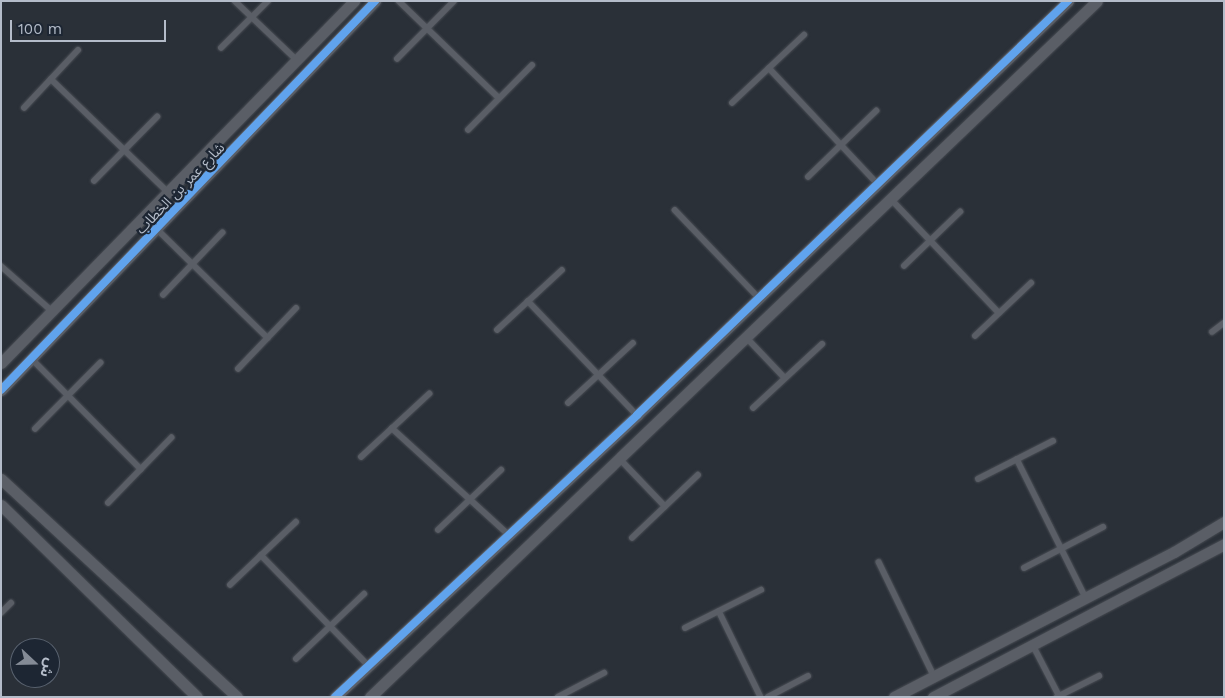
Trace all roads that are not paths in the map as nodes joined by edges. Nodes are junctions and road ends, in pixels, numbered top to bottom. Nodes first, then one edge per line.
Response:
1 (235, 1) edge
2 (268, 1) edge
3 (354, 1) edge
4 (375, 1) edge
5 (399, 1) edge
6 (454, 1) edge
7 (1068, 1) edge
8 (1097, 1) edge
9 (252, 17) junction
10 (427, 29) junction
11 (804, 35) dead end
12 (221, 48) dead end
13 (78, 50) dead end
14 (397, 59) dead end
15 (297, 60) junction
16 (532, 65) dead end
17 (769, 68) junction
18 (51, 79) junction
19 (499, 98) junction
20 (732, 103) dead end
21 (24, 108) dead end
22 (876, 111) dead end
23 (157, 117) dead end
24 (468, 130) dead end
25 (841, 145) junction
26 (124, 150) junction
27 (808, 176) dead end
28 (94, 181) dead end
29 (878, 184) junction
30 (169, 193) junction
31 (890, 198) junction
32 (675, 210) dead end
33 (960, 212) dead end
34 (158, 230) junction
35 (222, 233) dead end
36 (930, 241) junction
37 (192, 264) junction
38 (1, 266) edge
39 (904, 266) dead end
40 (562, 270) dead end
41 (1031, 283) dead end
42 (163, 295) dead end
43 (759, 298) junction
44 (528, 301) junction
45 (296, 308) dead end
46 (52, 311) junction
47 (999, 313) junction
48 (1224, 323) edge
49 (497, 330) dead end
50 (1212, 332) dead end
51 (975, 336) dead end
52 (268, 338) junction
53 (747, 338) junction
54 (633, 343) dead end
55 (822, 344) dead end
56 (10, 354) junction
57 (1, 363) edge
58 (28, 363) junction
59 (100, 363) dead end
60 (238, 370) dead end
61 (598, 375) junction
62 (785, 378) junction
63 (1, 390) edge
64 (429, 394) dead end
65 (67, 397) junction
66 (568, 403) dead end
67 (753, 408) dead end
68 (637, 415) junction
69 (392, 428) junction
70 (35, 429) dead end
71 (171, 438) dead end
72 (1052, 441) dead end
73 (361, 457) dead end
74 (1017, 459) junction
75 (621, 460) junction
76 (141, 469) junction
77 (501, 470) dead end
78 (698, 475) dead end
79 (1, 479) edge
80 (978, 479) dead end
81 (470, 500) junction
82 (108, 503) dead end
83 (1, 505) edge
84 (665, 506) junction
85 (296, 522) dead end
86 (1224, 522) edge
87 (1103, 527) dead end
88 (438, 530) dead end
89 (509, 535) junction
90 (632, 538) dead end
91 (1224, 544) edge
92 (1062, 549) junction
93 (261, 555) junction
94 (879, 562) dead end
95 (1024, 568) dead end
96 (230, 585) dead end
97 (761, 590) dead end
98 (364, 594) dead end
99 (1086, 598) junction
100 (11, 603) dead end
101 (719, 611) junction
102 (1, 613) edge
103 (419, 619) junction
104 (331, 626) junction
105 (685, 628) dead end
106 (432, 635) junction
107 (1033, 645) junction
108 (296, 659) dead end
109 (369, 666) junction
110 (604, 673) dead end
111 (808, 676) dead end
112 (934, 676) junction
113 (1099, 676) dead end
114 (567, 695) edge
115 (1059, 696) edge
116 (197, 697) edge
117 (237, 697) edge
118 (335, 697) edge
119 (370, 697) edge
120 (558, 697) edge
121 (761, 697) edge
122 (768, 697) edge
123 (894, 697) edge
124 (933, 697) edge

1 - 9 lane
2 - 9 lane
3 - 15 street, شارع عمر بن الخطاب
4 - 34 street, شارع عمر بن الخطاب
5 - 10 lane
6 - 10 lane
7 - 29 street
8 - 31 street
9 - 12 lane
9 - 15 lane
10 - 14 lane
10 - 19 lane
11 - 17 lane
13 - 18 lane
15 - 30 street, شارع عمر بن الخطاب
16 - 19 lane
17 - 20 lane
17 - 25 lane
18 - 21 lane
18 - 26 lane
19 - 24 lane
22 - 25 lane
23 - 26 lane
25 - 27 lane
25 - 29 lane
26 - 28 lane
26 - 30 lane
29 - 43 street
30 - 46 street, شارع عمر بن الخطاب
31 - 36 lane
31 - 53 street
32 - 43 lane
33 - 36 lane
34 - 37 lane
34 - 58 street, شارع عمر بن الخطاب
35 - 37 lane
36 - 39 lane
36 - 47 lane
37 - 42 lane
37 - 52 lane
38 - 46 lane
40 - 44 lane
41 - 47 lane
43 - 68 street
44 - 49 lane
44 - 61 lane
45 - 52 lane
46 - 56 street, شارع عمر بن الخطاب
47 - 51 lane
48 - 50 lane
52 - 60 lane
53 - 62 lane
53 - 75 street
54 - 61 lane
55 - 62 lane
56 - 57 street, شارع عمر بن الخطاب
56 - 58 street
58 - 63 street, شارع عمر بن الخطاب
58 - 65 lane
59 - 65 lane
61 - 66 lane
61 - 68 lane
62 - 67 lane
64 - 69 lane
65 - 70 lane
65 - 76 lane
68 - 89 street
69 - 73 lane
69 - 81 lane
71 - 76 lane
72 - 74 lane
74 - 80 lane
74 - 92 lane
75 - 84 lane
75 - 106 street
76 - 82 lane
77 - 81 lane
78 - 84 lane
79 - 117 street
81 - 88 lane
81 - 89 lane
83 - 116 street
84 - 90 lane
85 - 93 lane
86 - 99 street
87 - 92 lane
89 - 103 street
91 - 107 street
92 - 95 lane
92 - 99 lane
93 - 96 lane
93 - 104 lane
94 - 112 lane
97 - 101 lane
98 - 104 lane
99 - 112 street
100 - 102 lane
101 - 105 lane
101 - 121 lane
103 - 106 street
103 - 109 street
104 - 108 lane
104 - 109 lane
106 - 119 street
107 - 115 lane
107 - 124 street
109 - 118 street
110 - 114 lane
111 - 122 lane
112 - 123 street
113 - 115 lane
114 - 120 lane

